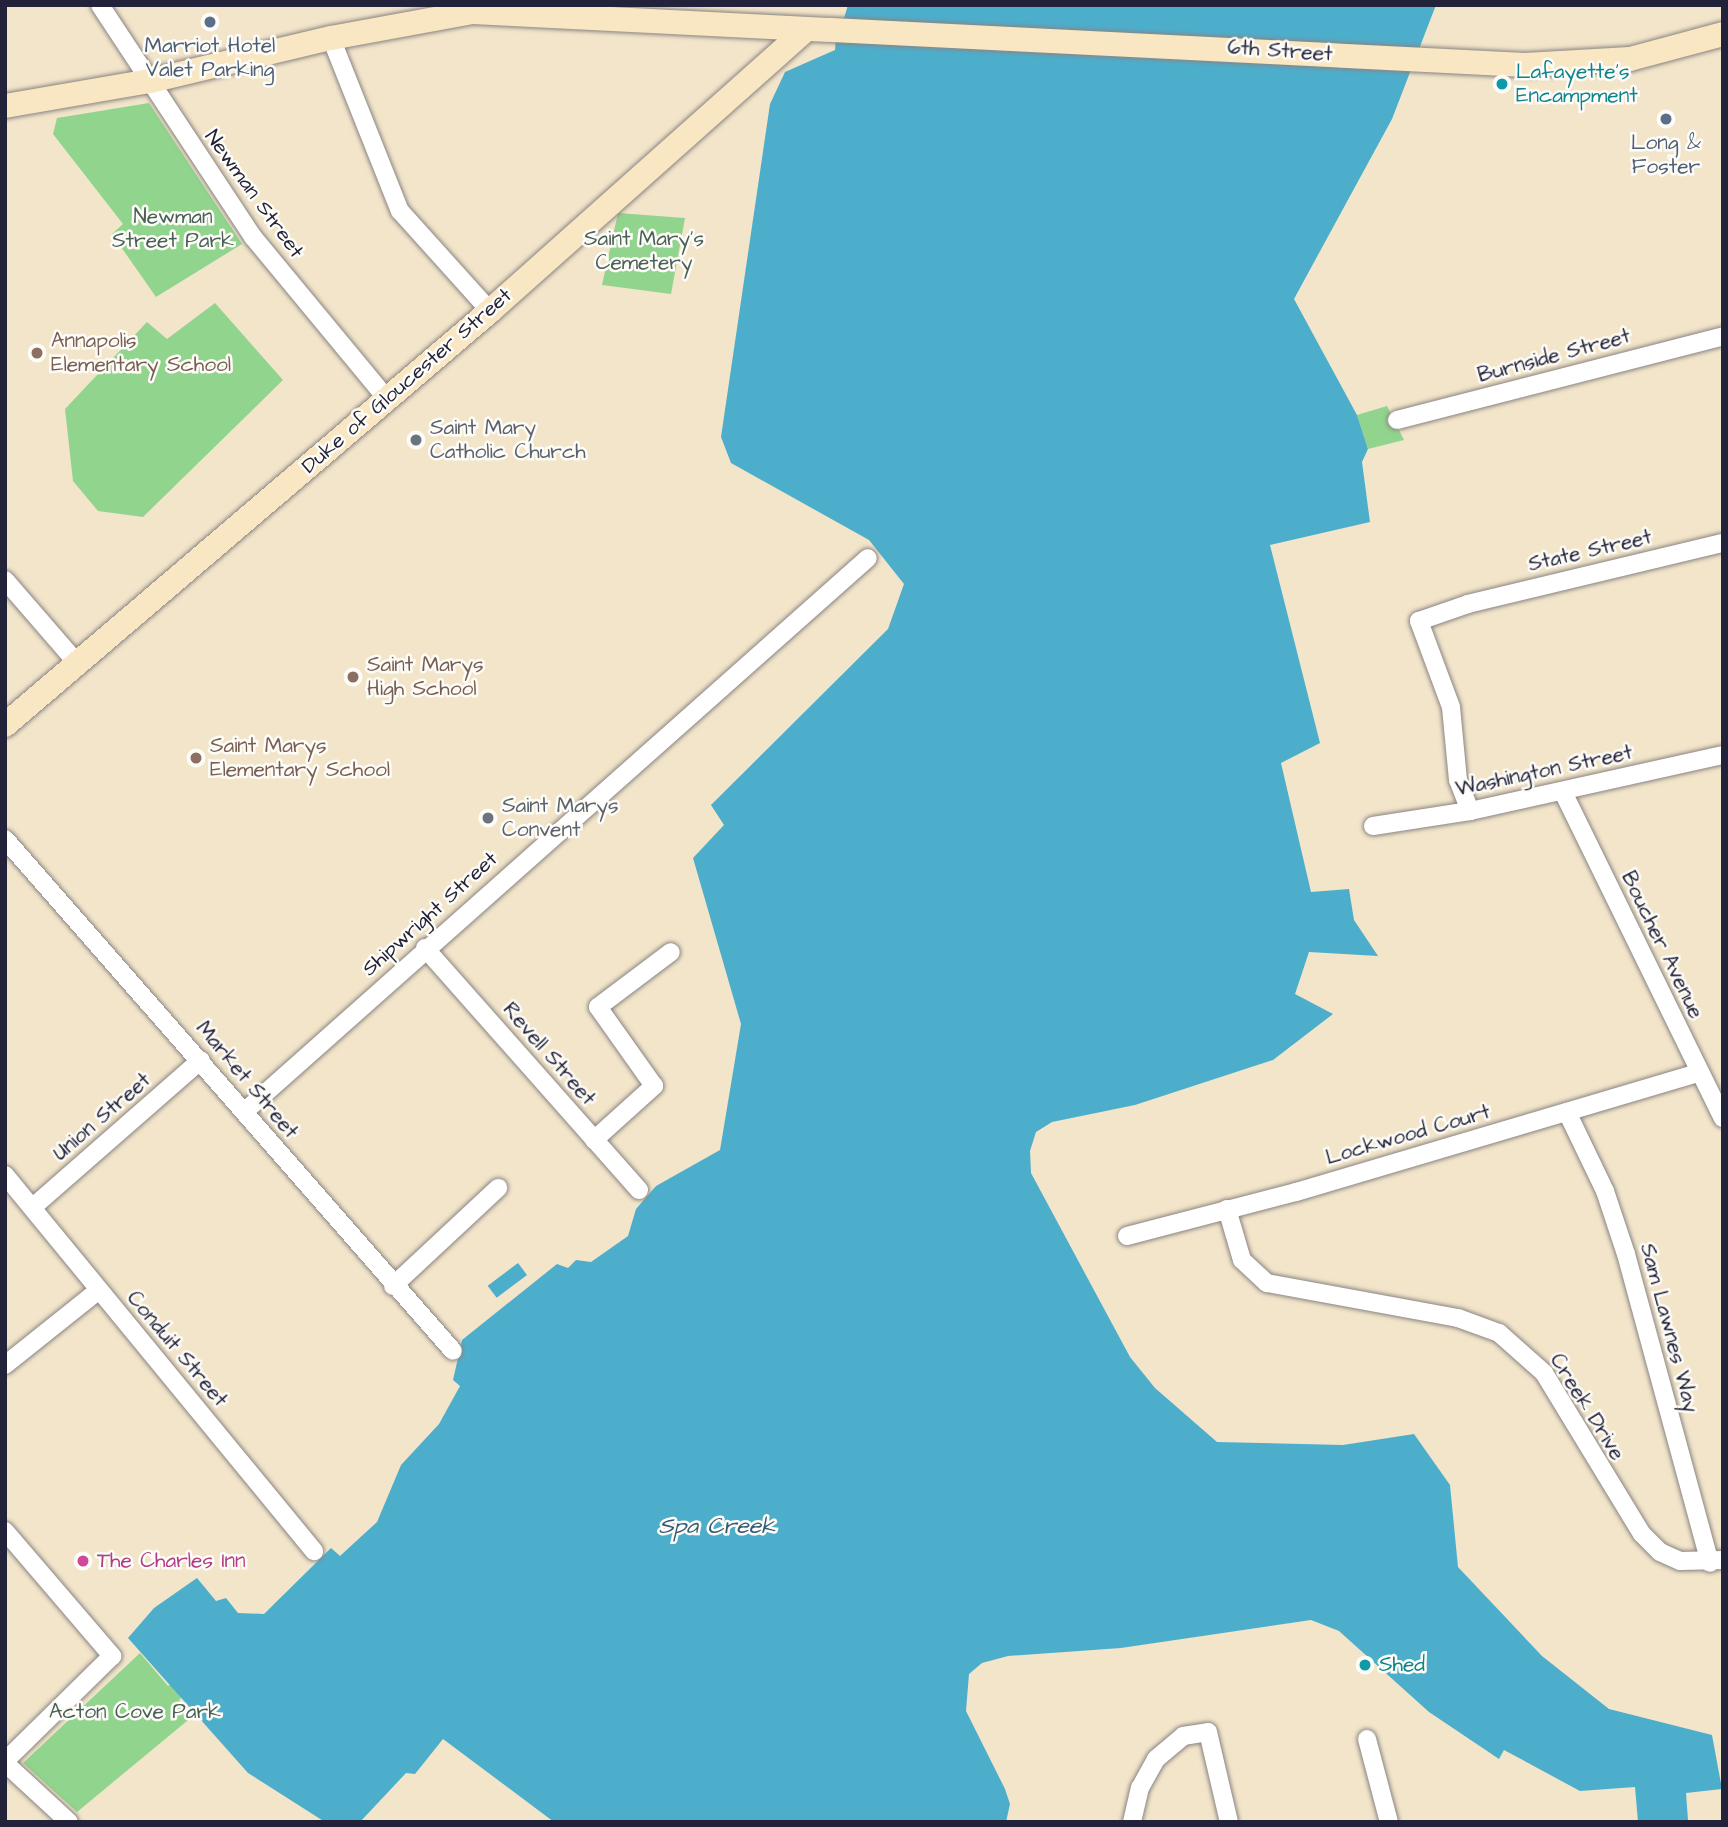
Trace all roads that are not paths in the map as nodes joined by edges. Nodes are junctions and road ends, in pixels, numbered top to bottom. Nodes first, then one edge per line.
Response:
1 (100, 5) edge
2 (804, 31) junction
3 (1723, 34) edge
4 (331, 38) junction
5 (150, 81) junction
6 (5, 106) edge
7 (490, 311) junction
8 (1723, 336) edge
9 (387, 399) junction
10 (1396, 420) dead end
11 (1723, 543) edge
12 (868, 558) dead end
13 (5, 580) edge
14 (77, 663) junction
15 (5, 725) edge
16 (1723, 755) edge
17 (1563, 792) junction
18 (1470, 811) junction
19 (1373, 825) dead end
20 (5, 839) edge
21 (425, 948) junction
22 (671, 952) dead end
23 (201, 1060) junction
24 (1700, 1072) junction
25 (244, 1112) junction
26 (1567, 1112) junction
27 (1723, 1118) edge
28 (594, 1140) junction
29 (5, 1175) edge
30 (498, 1188) dead end
31 (639, 1190) dead end
32 (33, 1207) junction
33 (1227, 1209) junction
34 (1127, 1236) dead end
35 (393, 1286) junction
36 (99, 1290) junction
37 (453, 1351) dead end
38 (5, 1364) edge
39 (5, 1531) edge
40 (314, 1551) dead end
41 (1716, 1562) edge
42 (1367, 1739) dead end
43 (5, 1762) edge
44 (68, 1821) edge
45 (1132, 1822) edge
46 (1229, 1822) edge
47 (1389, 1822) edge

1 - 5 street, Newman Street
2 - 3 main road, 6th Street
2 - 4 main road, 6th Street
2 - 7 main road, Duke of Gloucester Street
4 - 5 main road, 6th Street
4 - 7 street
5 - 6 main road, 6th Street
5 - 9 street, Newman Street
7 - 9 main road, Duke of Gloucester Street
8 - 10 street, Burnside Street
9 - 14 main road, Duke of Gloucester Street
11 - 18 street, State Street
12 - 21 street, Shipwright Street
13 - 14 street
14 - 15 main road, Duke of Gloucester Street
16 - 17 street, Washington Street
17 - 18 street, Washington Street
17 - 24 street, Boucher Avenue
18 - 19 street, Washington Street
20 - 23 street, Market Street
21 - 25 street, Shipwright Street
21 - 28 street, Revell Street
22 - 28 street
23 - 25 street, Market Street
23 - 32 street, Union Street
24 - 26 street, Lockwood Court
24 - 27 street, Boucher Avenue
25 - 35 street, Market Street
26 - 33 street, Lockwood Court
26 - 41 street, Sam Lawnes Way
28 - 31 street, Revell Street
29 - 32 street, Conduit Street
30 - 35 street
32 - 36 street, Conduit Street
33 - 34 street, Lockwood Court
33 - 41 street, Creek Drive
35 - 37 street, Market Street
36 - 38 street
36 - 40 street, Conduit Street
39 - 43 street
42 - 47 street
43 - 44 street
45 - 46 street

